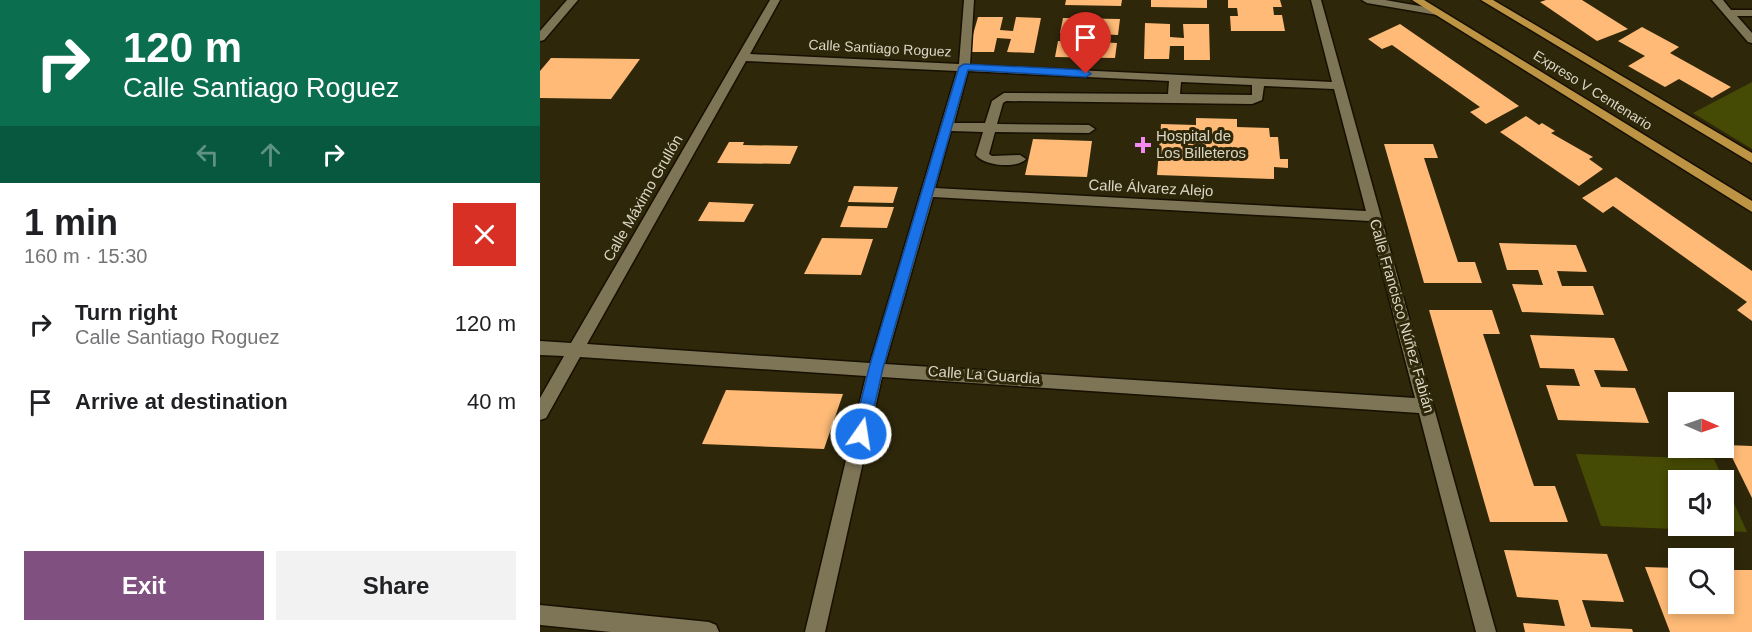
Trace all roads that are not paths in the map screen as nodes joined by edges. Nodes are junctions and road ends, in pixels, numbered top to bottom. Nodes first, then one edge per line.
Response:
1 (573, 0) edge
2 (775, 0) edge
3 (969, 0) edge
4 (1317, 0) edge
5 (1367, 0) edge
6 (1417, 0) edge
7 (1486, 0) edge
8 (1717, 0) edge
9 (1437, 12) junction
10 (1728, 13) junction
11 (1752, 13) edge
12 (540, 38) edge
13 (1752, 40) edge
14 (743, 57) junction
15 (964, 67) junction
16 (1175, 78) junction
17 (1258, 82) junction
18 (1338, 86) junction
19 (1174, 98) junction
20 (946, 126) junction
21 (989, 127) junction
22 (1089, 129) dead end
23 (1020, 159) dead end
24 (1752, 159) edge
25 (927, 192) junction
26 (1752, 207) edge
27 (1374, 216) junction
28 (540, 348) edge
29 (576, 350) junction
30 (876, 368) junction
31 (1427, 406) junction
32 (540, 413) edge
33 (540, 615) edge
34 (709, 632) edge
35 (815, 632) edge
36 (1486, 632) edge

1 - 12 street
2 - 14 street, Calle Máximo Grullón
3 - 15 street
4 - 18 street, Calle Francisco Núñez Fabián
5 - 9 street
6 - 9 main road, Expreso V Centenario
7 - 24 main road, Expreso V Centenario
8 - 10 street
9 - 26 main road, Expreso V Centenario
10 - 11 street
10 - 13 street
14 - 15 street, Calle Santiago Roguez
14 - 29 street, Calle Máximo Grullón
15 - 16 street, Calle Santiago Roguez
15 - 20 street
16 - 17 street, Calle Santiago Roguez
16 - 19 street
17 - 18 street, Calle Santiago Roguez
17 - 19 street
18 - 27 street, Calle Francisco Núñez Fabián
19 - 21 street
20 - 21 street
20 - 25 street
21 - 22 street
21 - 23 street
25 - 27 street, Calle Álvarez Alejo
25 - 30 street
27 - 31 street, Calle Francisco Núñez Fabián
28 - 29 street, Calle La Guardia
29 - 30 street, Calle La Guardia
29 - 32 street, Calle Máximo Grullón
30 - 31 street, Calle La Guardia
30 - 35 street
31 - 36 street, Calle Francisco Núñez Fabián
33 - 34 street

